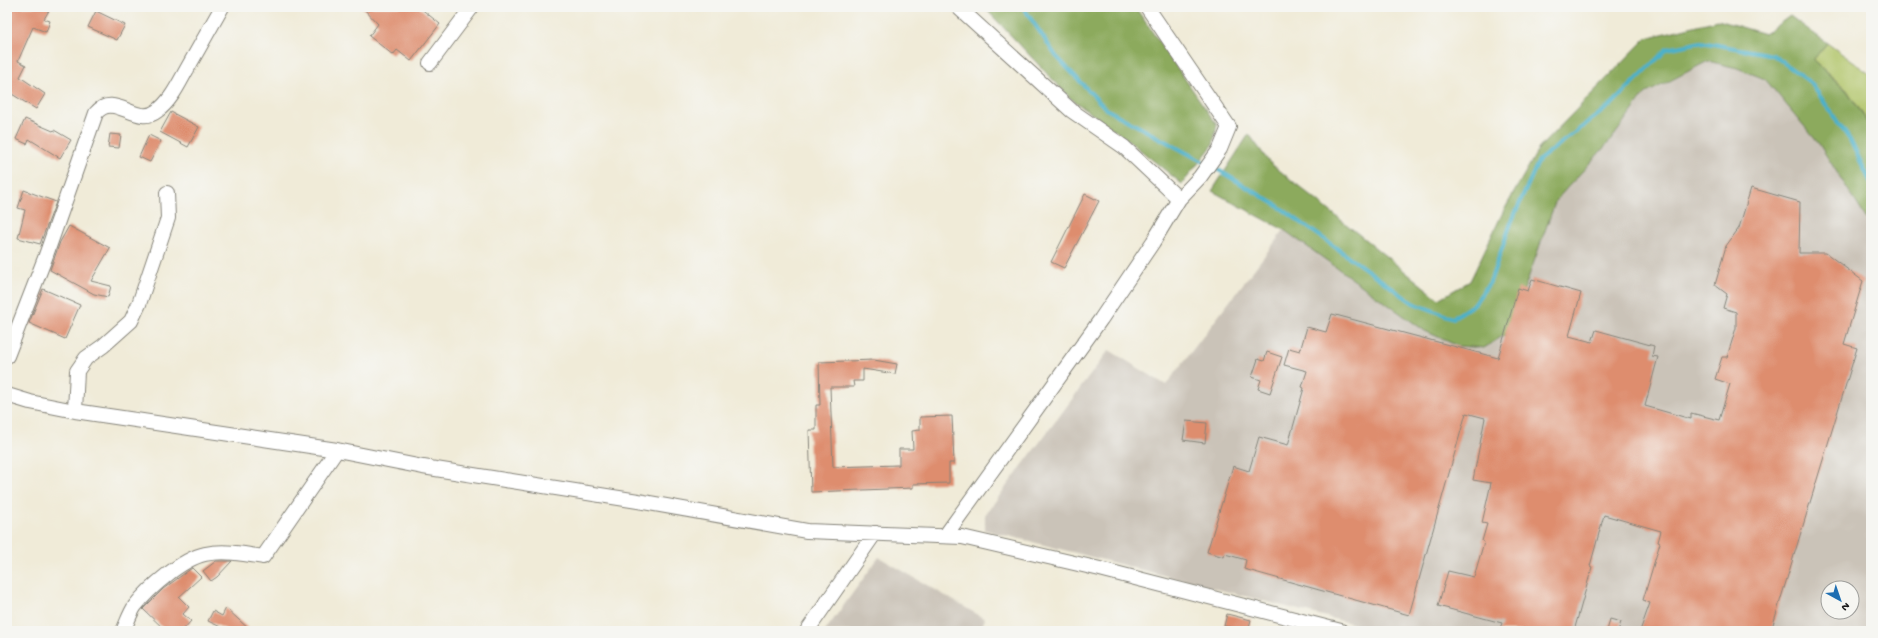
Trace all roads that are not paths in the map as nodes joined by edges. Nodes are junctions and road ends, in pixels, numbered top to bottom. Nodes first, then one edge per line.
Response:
1 (222, 7) edge
2 (472, 7) edge
3 (958, 7) edge
4 (1147, 7) edge
5 (430, 63) dead end
6 (167, 193) dead end
7 (1179, 199) junction
8 (7, 356) edge
9 (7, 395) edge
10 (75, 411) junction
11 (338, 450) junction
12 (875, 533) junction
13 (945, 536) junction
14 (123, 631) edge
15 (807, 631) edge
16 (1341, 631) edge

1 - 8 street
2 - 5 street
3 - 7 street
4 - 7 street
6 - 10 street
7 - 13 street
9 - 10 street
10 - 11 street
11 - 12 street
11 - 14 street
12 - 13 street
12 - 15 street
13 - 16 street

